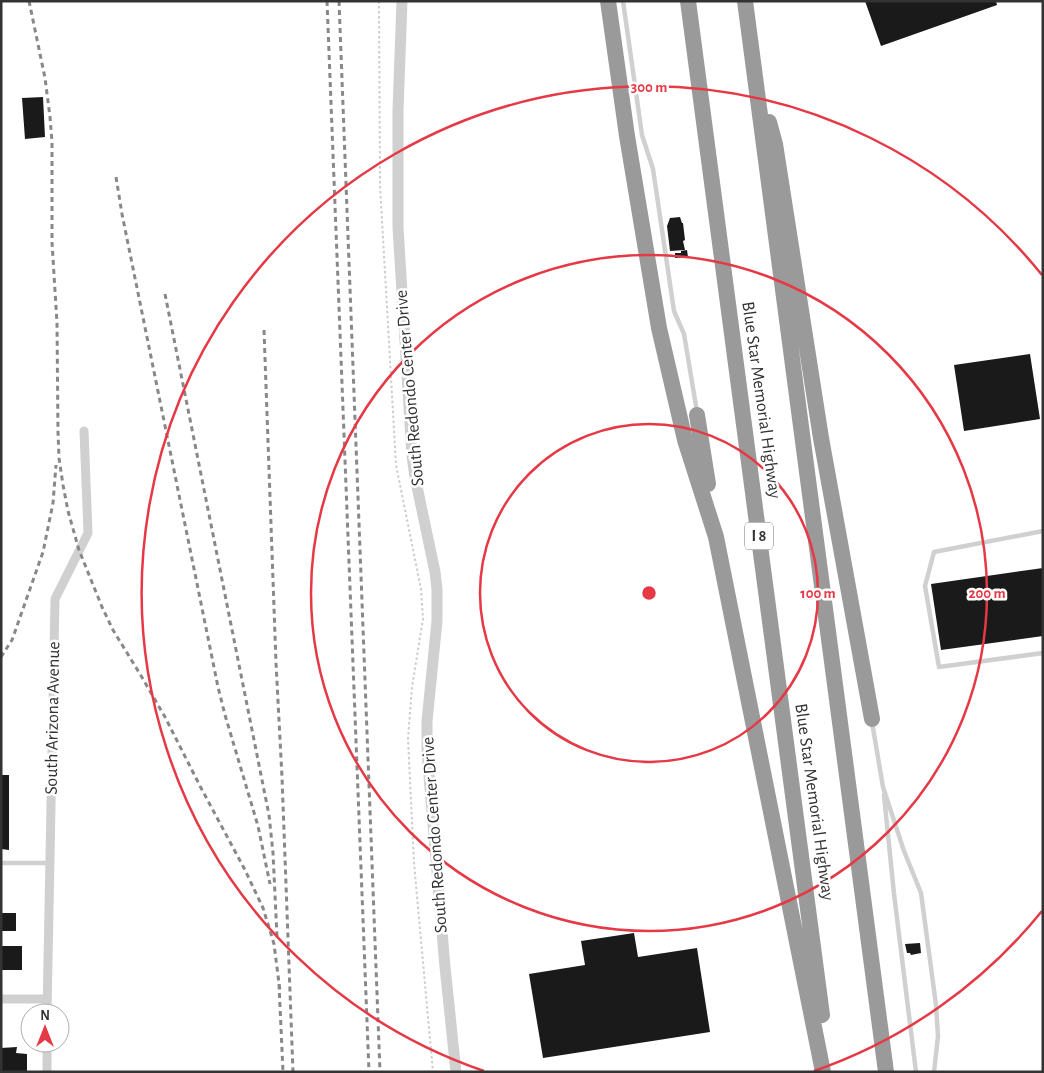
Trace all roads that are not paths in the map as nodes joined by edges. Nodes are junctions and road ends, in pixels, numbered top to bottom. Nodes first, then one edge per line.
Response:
1 (402, 1) edge
2 (608, 1) edge
3 (623, 1) edge
4 (688, 1) edge
5 (744, 1) edge
6 (751, 50) junction
7 (697, 415) joint
8 (84, 431) dead end
9 (1043, 531) edge
10 (716, 537) junction
11 (1043, 653) edge
12 (872, 719) joint
13 (883, 787) junction
14 (1, 863) edge
15 (50, 863) junction
16 (1, 999) edge
17 (47, 999) junction
18 (47, 1003) edge
19 (47, 1053) edge
20 (47, 1072) edge
21 (456, 1072) edge
22 (823, 1072) edge
23 (830, 1072) edge
24 (886, 1072) edge
25 (916, 1072) edge
26 (934, 1072) edge

1 - 21 street, South Redondo Center Drive
2 - 10 highway
3 - 7 lane
4 - 23 highway, Blue Star Memorial Highway / I 8
5 - 6 highway
6 - 12 highway
6 - 24 highway
7 - 10 highway
8 - 15 street, South Arizona Avenue
9 - 11 lane
10 - 22 highway
12 - 13 lane
13 - 25 lane
13 - 26 lane
14 - 15 lane
15 - 17 street, South Arizona Avenue
16 - 17 street
17 - 18 street, South Arizona Avenue
19 - 20 street

